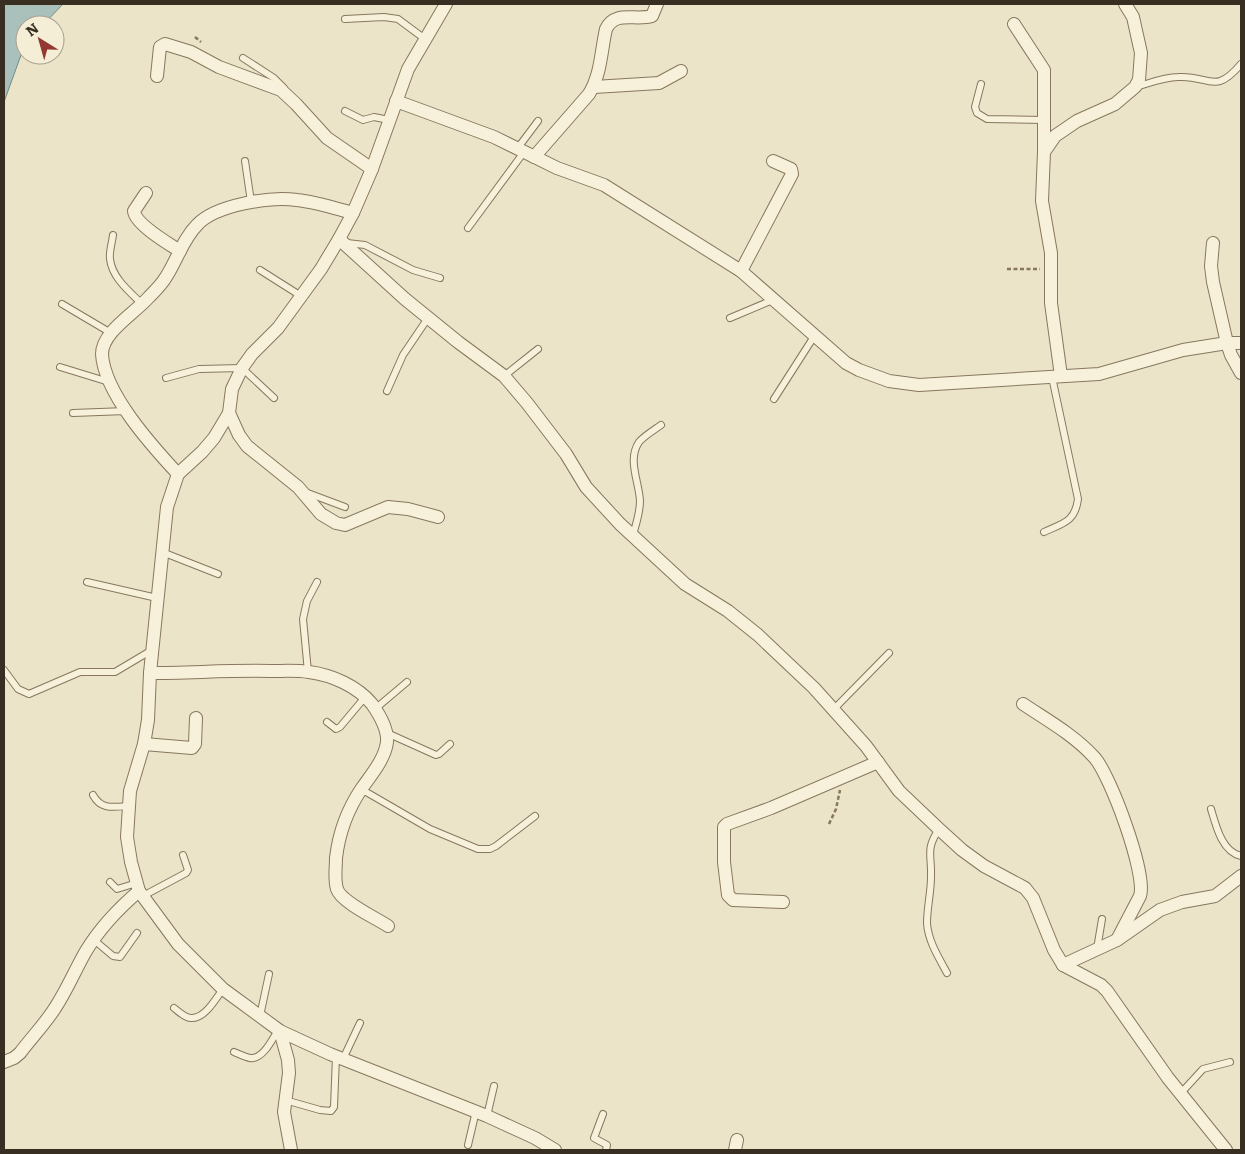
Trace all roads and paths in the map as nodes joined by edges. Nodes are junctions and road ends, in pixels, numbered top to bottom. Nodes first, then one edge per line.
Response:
1 (446, 4) edge
2 (657, 4) edge
3 (1125, 4) edge
4 (345, 19) dead end
5 (1014, 24) dead end
6 (425, 39) junction
7 (243, 58) dead end
8 (1241, 64) edge
9 (681, 70) dead end
10 (157, 76) dead end
11 (982, 84) dead end
12 (594, 87) junction
13 (1135, 87) junction
14 (288, 96) junction
15 (396, 101) junction
16 (346, 111) dead end
17 (389, 120) junction
18 (1044, 120) junction
19 (538, 121) dead end
20 (1044, 152) junction
21 (525, 153) junction
22 (245, 161) dead end
23 (773, 161) dead end
24 (372, 169) junction
25 (146, 192) dead end
26 (252, 204) junction
27 (353, 213) junction
28 (468, 228) dead end
29 (113, 235) dead end
30 (341, 241) junction
31 (1213, 243) dead end
32 (180, 251) junction
33 (1007, 269) dead end
34 (260, 270) dead end
35 (741, 270) junction
36 (1051, 270) junction
37 (440, 278) dead end
38 (301, 296) junction
39 (775, 299) junction
40 (62, 304) dead end
41 (143, 304) junction
42 (428, 318) junction
43 (730, 318) dead end
44 (111, 333) junction
45 (815, 335) junction
46 (1227, 343) junction
47 (1241, 343) edge
48 (538, 349) dead end
49 (60, 367) dead end
50 (242, 368) junction
51 (1241, 373) edge
52 (504, 376) junction
53 (1056, 377) junction
54 (166, 378) dead end
55 (109, 382) junction
56 (388, 391) dead end
57 (274, 398) dead end
58 (774, 399) dead end
59 (127, 411) junction
60 (72, 413) dead end
61 (229, 413) junction
62 (661, 425) dead end
63 (178, 474) junction
64 (302, 490) junction
65 (345, 507) dead end
66 (438, 517) dead end
67 (1044, 532) dead end
68 (632, 537) junction
69 (162, 552) junction
70 (218, 574) dead end
71 (87, 582) dead end
72 (317, 582) dead end
73 (157, 598) junction
74 (152, 650) junction
75 (889, 653) dead end
76 (4, 670) edge
77 (308, 672) junction
78 (150, 673) junction
79 (407, 682) dead end
80 (366, 696) junction
81 (1023, 704) dead end
82 (375, 709) junction
83 (834, 710) junction
84 (196, 718) dead end
85 (327, 722) dead end
86 (387, 733) junction
87 (144, 744) junction
88 (450, 744) dead end
89 (878, 762) junction
90 (842, 776) junction
91 (360, 789) junction
92 (93, 795) dead end
93 (128, 806) junction
94 (1211, 809) dead end
95 (535, 816) dead end
96 (828, 824) dead end
97 (939, 829) junction
98 (183, 855) dead end
99 (1241, 856) edge
100 (1241, 876) edge
101 (110, 882) dead end
102 (140, 890) junction
103 (784, 902) dead end
104 (1102, 919) dead end
105 (388, 926) dead end
106 (137, 933) dead end
107 (94, 940) junction
108 (1117, 940) junction
109 (1096, 950) junction
110 (1064, 965) junction
111 (946, 973) dead end
112 (269, 974) dead end
113 (224, 989) junction
114 (174, 1008) dead end
115 (260, 1016) junction
116 (360, 1023) dead end
117 (279, 1030) junction
118 (234, 1052) dead end
119 (340, 1058) junction
120 (4, 1062) edge
121 (1230, 1062) dead end
122 (494, 1086) dead end
123 (1180, 1094) junction
124 (284, 1100) junction
125 (481, 1114) junction
126 (603, 1114) dead end
127 (468, 1145) dead end
128 (291, 1150) edge
129 (556, 1150) edge
130 (606, 1150) edge
131 (1226, 1150) edge

1 - 6 street
2 - 12 street
3 - 13 street
4 - 6 lane
5 - 18 street
6 - 15 street
7 - 14 lane
8 - 13 lane
9 - 12 street
10 - 14 street
11 - 18 lane
12 - 21 street
13 - 20 street
14 - 24 street
15 - 17 street
15 - 21 street
16 - 17 lane
17 - 24 street
18 - 20 street
19 - 21 lane
20 - 36 street
21 - 28 lane
21 - 35 street
22 - 26 lane
23 - 35 street
24 - 27 street
25 - 32 street
26 - 27 street
26 - 32 street
27 - 30 street
29 - 41 lane
30 - 37 lane
30 - 38 street
30 - 42 street
31 - 46 street
32 - 41 street
33 - 36 path
34 - 38 lane
35 - 39 street
36 - 53 street
38 - 50 street
39 - 43 lane
39 - 45 street
40 - 44 lane
41 - 44 street
42 - 52 street
42 - 56 lane
44 - 55 street
45 - 53 street
45 - 58 lane
46 - 47 street
46 - 51 street
46 - 53 street
48 - 52 lane
49 - 55 lane
50 - 54 lane
50 - 57 lane
50 - 61 street
52 - 68 street
53 - 67 lane
55 - 59 street
59 - 60 lane
59 - 63 street
61 - 63 street
61 - 64 street
62 - 68 lane
63 - 69 street
64 - 65 lane
64 - 66 street
68 - 83 street
69 - 70 lane
69 - 73 street
71 - 73 lane
72 - 77 lane
73 - 74 street
74 - 76 lane
74 - 78 street
75 - 83 lane
77 - 78 street
77 - 80 street
78 - 87 street
79 - 82 lane
80 - 82 street
80 - 85 lane
81 - 108 street
82 - 86 street
83 - 89 street
84 - 87 street
86 - 88 lane
86 - 91 street
87 - 93 street
89 - 90 street
89 - 97 street
90 - 96 path
90 - 103 street
91 - 95 lane
91 - 105 street
92 - 93 lane
93 - 102 street
94 - 99 lane
97 - 110 street
97 - 111 lane
98 - 102 lane
100 - 108 street
101 - 102 lane
102 - 107 street
102 - 113 street
104 - 109 lane
106 - 107 lane
107 - 120 street
108 - 109 street
109 - 110 street
110 - 123 street
112 - 115 lane
113 - 114 lane
113 - 115 street
115 - 117 street
116 - 119 lane
117 - 118 lane
117 - 119 street
117 - 124 street
119 - 124 lane
119 - 125 street
121 - 123 lane
122 - 125 lane
123 - 131 street
124 - 128 street
125 - 127 lane
125 - 129 street
126 - 130 lane

